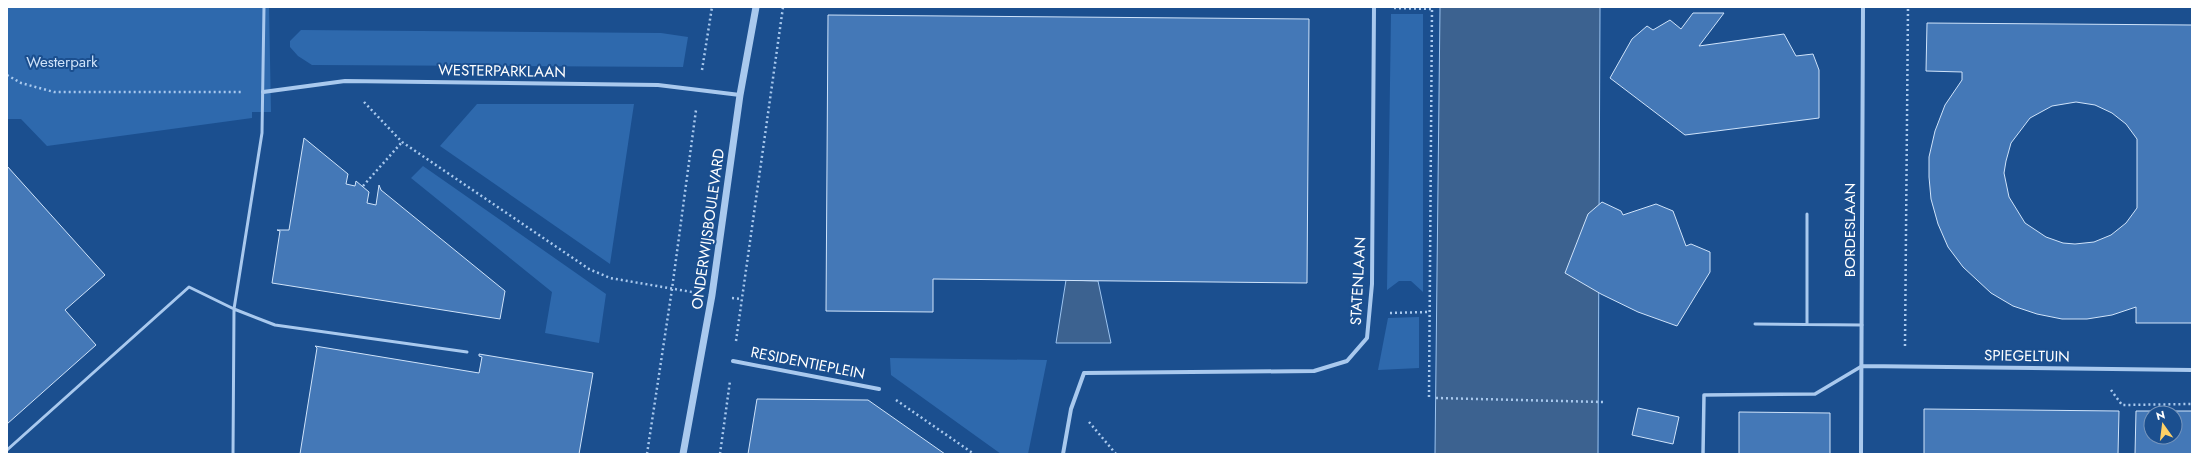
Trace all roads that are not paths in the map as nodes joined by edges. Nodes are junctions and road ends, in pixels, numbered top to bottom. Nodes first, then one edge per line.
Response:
1 (264, 7) edge
2 (756, 7) edge
3 (1374, 7) edge
4 (1863, 7) edge
5 (263, 92) junction
6 (740, 95) junction
7 (1807, 214) dead end
8 (234, 309) junction
9 (1755, 324) dead end
10 (1807, 324) junction
11 (1862, 325) junction
12 (467, 352) dead end
13 (733, 361) road end
14 (1862, 366) junction
15 (2192, 370) edge
16 (879, 389) road end
17 (7, 450) edge
18 (233, 454) edge
19 (683, 454) edge
20 (1063, 454) edge
21 (1704, 454) edge
22 (1861, 454) edge

1 - 5 lane
2 - 6 street, ONDERWIJSBOULEVARD
3 - 20 street, STATENLAAN
4 - 11 street, BORDESLAAN
5 - 6 street, WESTERPARKLAAN
5 - 8 lane
6 - 19 street, ONDERWIJSBOULEVARD
7 - 10 lane
8 - 12 lane
8 - 17 lane
8 - 18 lane
9 - 10 lane
10 - 11 lane
11 - 14 street, BORDESLAAN
13 - 16 street, RESIDENTIEPLEIN
14 - 15 street, SPIEGELTUIN
14 - 21 street
14 - 22 street, BORDESLAAN

